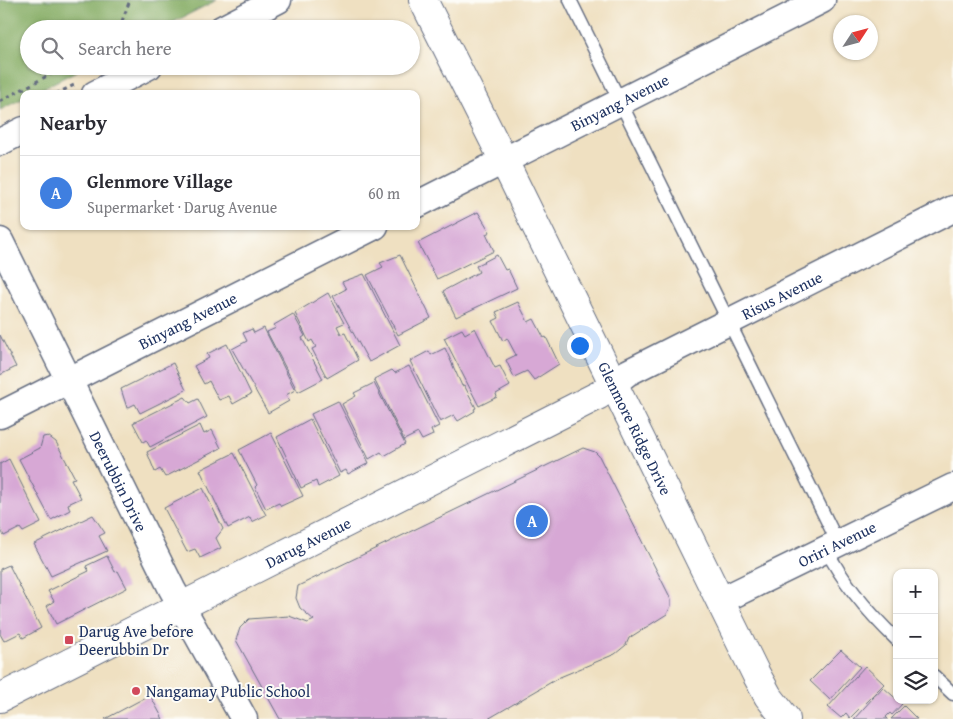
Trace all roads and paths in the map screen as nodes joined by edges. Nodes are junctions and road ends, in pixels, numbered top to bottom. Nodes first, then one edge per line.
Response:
1 (130, 0) edge
2 (278, 0) edge
3 (423, 0) edge
4 (570, 0) edge
5 (822, 0) edge
6 (122, 20) edge
7 (239, 20) edge
8 (49, 75) edge
9 (131, 75) edge
10 (20, 90) edge
11 (21, 90) edge
12 (103, 90) edge
13 (0, 101) edge
14 (620, 101) junction
15 (20, 132) edge
16 (0, 142) edge
17 (504, 161) junction
18 (420, 203) edge
19 (953, 210) edge
20 (366, 230) edge
21 (0, 241) edge
22 (729, 322) junction
23 (69, 380) junction
24 (612, 384) junction
25 (0, 415) edge
26 (951, 490) edge
27 (832, 546) junction
28 (720, 601) junction
29 (182, 607) junction
30 (893, 636) edge
31 (938, 680) edge
32 (953, 694) edge
33 (0, 698) edge
34 (244, 719) edge
35 (786, 719) edge

1 - 6 path
2 - 7 street
3 - 17 street, Glenmore Ridge Drive
4 - 14 lane
5 - 14 street, Binyang Avenue
8 - 11 path
9 - 12 street
10 - 13 path
14 - 17 street, Binyang Avenue
14 - 22 lane
15 - 16 street
17 - 18 street, Binyang Avenue
17 - 24 street, Glenmore Ridge Drive
19 - 22 street, Risus Avenue
20 - 23 street, Binyang Avenue
21 - 23 street, Deerubbin Drive
22 - 24 street, Risus Avenue
22 - 27 lane
23 - 25 street, Binyang Avenue
23 - 29 street, Deerubbin Drive
24 - 28 street, Glenmore Ridge Drive
24 - 29 street, Darug Avenue
26 - 27 street, Oriri Avenue
27 - 28 street, Oriri Avenue
27 - 30 lane
28 - 35 street, Glenmore Ridge Drive
29 - 33 street, Darug Avenue
29 - 34 street, Deerubbin Drive
31 - 32 lane

